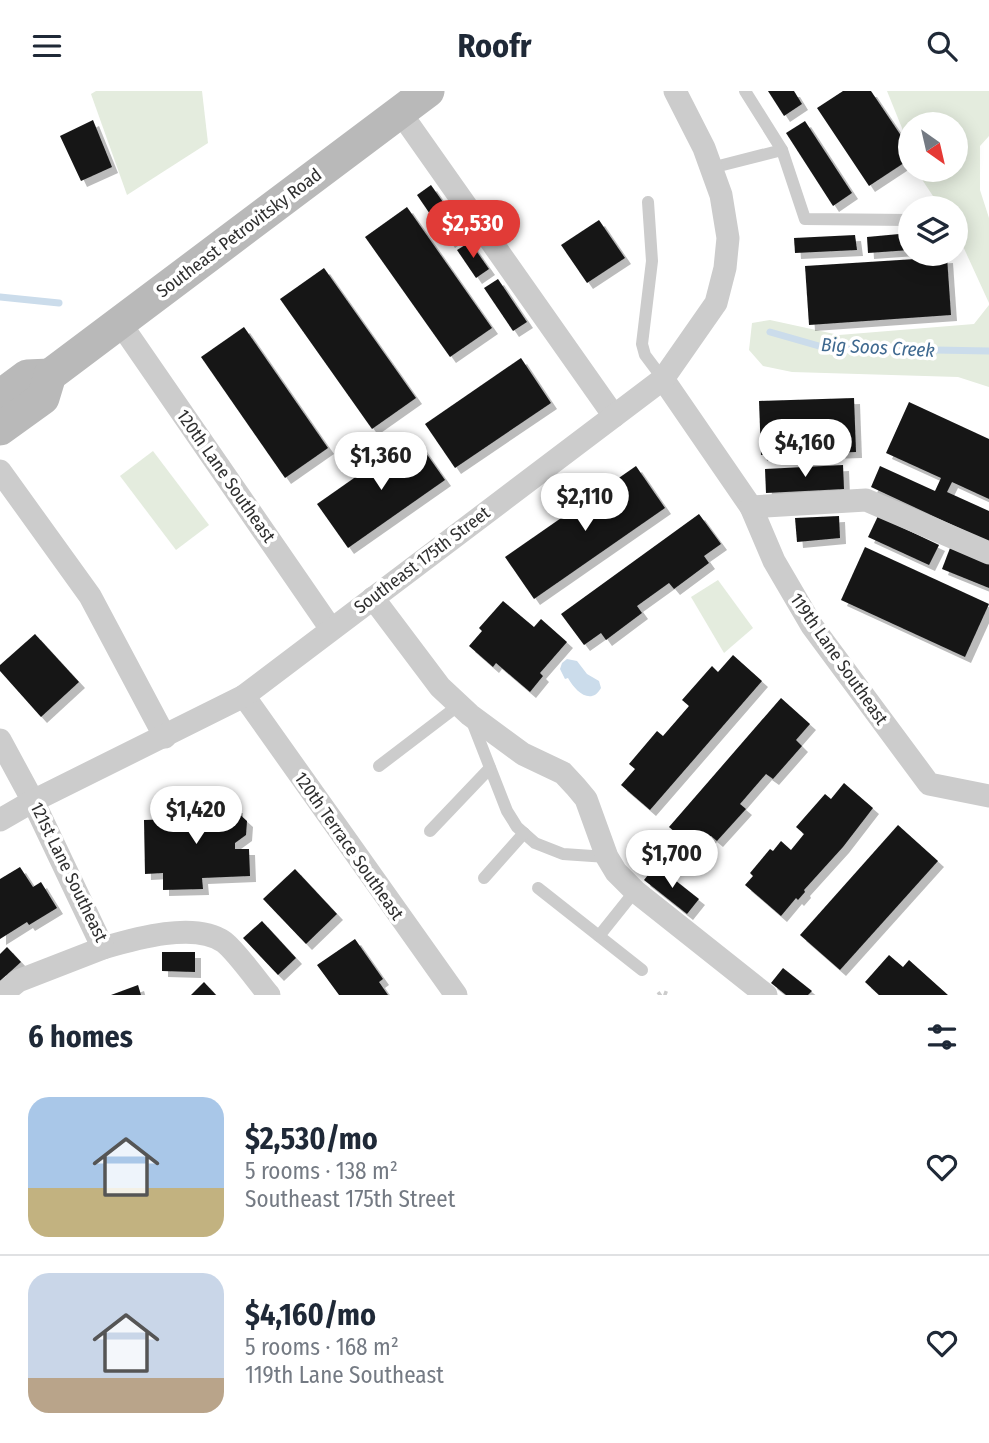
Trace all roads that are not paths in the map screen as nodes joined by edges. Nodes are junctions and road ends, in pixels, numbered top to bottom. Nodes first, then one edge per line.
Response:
1 (428, 91) edge
2 (675, 91) edge
3 (745, 91) edge
4 (400, 112) junction
5 (782, 150) junction
6 (711, 168) junction
7 (648, 202) dead end
8 (898, 220) edge
9 (120, 323) junction
10 (50, 375) junction
11 (663, 379) junction
12 (0, 396) edge
13 (614, 416) junction
14 (0, 429) edge
15 (0, 471) edge
16 (751, 507) junction
17 (989, 553) edge
18 (373, 598) junction
19 (331, 629) junction
20 (244, 696) junction
21 (464, 710) junction
22 (164, 737) junction
23 (0, 740) edge
24 (379, 766) dead end
25 (490, 768) junction
26 (989, 796) edge
27 (33, 801) junction
28 (0, 820) edge
29 (430, 831) dead end
30 (524, 834) junction
31 (607, 857) junction
32 (484, 878) dead end
33 (538, 888) dead end
34 (635, 891) junction
35 (599, 936) junction
36 (103, 949) junction
37 (642, 970) dead end
38 (1, 995) edge
39 (270, 995) edge
40 (456, 995) edge
41 (766, 995) edge

1 - 4 main road, Southeast Petrovitsky Road
2 - 6 street, Southeast 175th Street
3 - 5 lane
4 - 9 main road, Southeast Petrovitsky Road
4 - 13 street
5 - 6 lane
5 - 8 lane
6 - 11 street, Southeast 175th Street
7 - 11 lane
9 - 10 main road, Southeast Petrovitsky Road
9 - 19 street, 120th Lane Southeast
10 - 12 main road, Southeast Petrovitsky Road
10 - 14 main road, Southeast Petrovitsky Road
11 - 13 street, Southeast 175th Street
11 - 16 street, 119th Lane Southeast
13 - 18 street, Southeast 175th Street
15 - 22 street
16 - 17 street
16 - 26 street, 119th Lane Southeast
18 - 19 street, Southeast 175th Street
18 - 21 street
19 - 20 street, Southeast 175th Street
20 - 22 street
20 - 40 street, 120th Terrace Southeast
21 - 24 lane
21 - 25 lane
21 - 31 street
22 - 27 street
23 - 27 street, 121st Lane Southeast
25 - 29 lane
25 - 30 lane
27 - 28 street
27 - 36 street, 121st Lane Southeast
30 - 31 lane
30 - 32 lane
31 - 34 street
33 - 35 lane
34 - 35 lane
34 - 41 street
35 - 37 lane
36 - 38 street
36 - 39 street, 121st Lane Southeast

